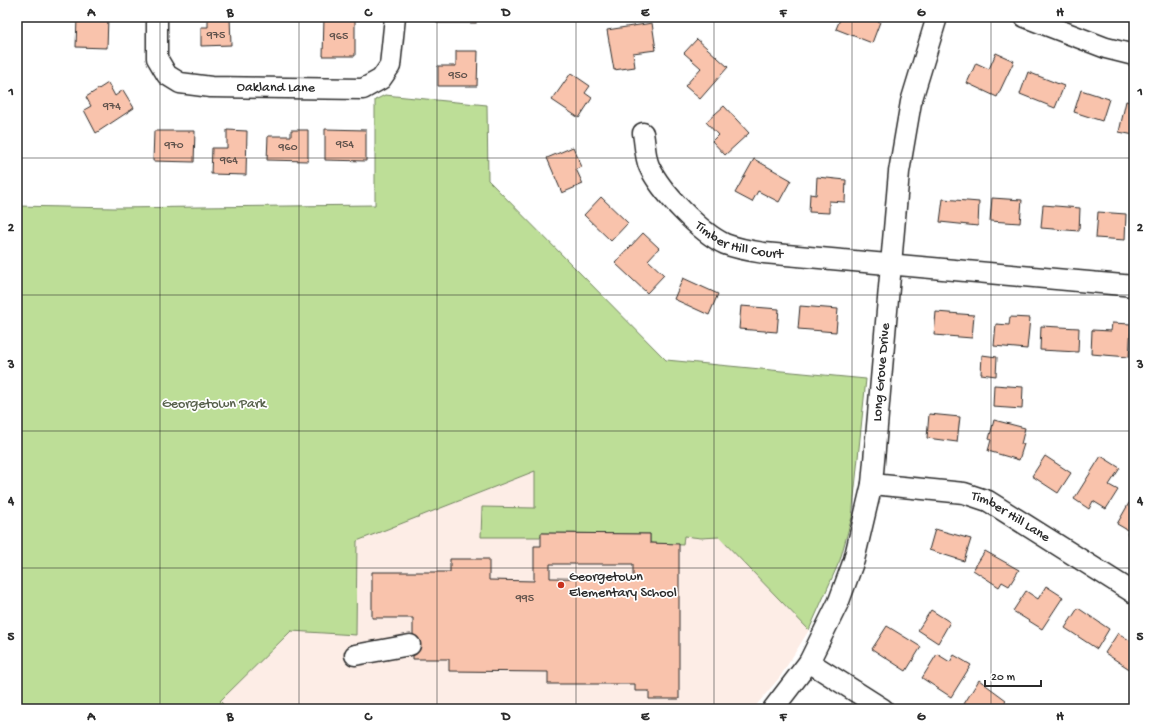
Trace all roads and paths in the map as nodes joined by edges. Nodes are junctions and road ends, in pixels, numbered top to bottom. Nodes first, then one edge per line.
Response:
1 (157, 17) edge
2 (395, 17) edge
3 (937, 17) edge
4 (1025, 17) edge
5 (1134, 55) edge
6 (644, 133) dead end
7 (890, 264) junction
8 (1134, 286) edge
9 (872, 484) junction
10 (1134, 593) edge
11 (410, 645) dead end
12 (355, 655) dead end
13 (809, 662) junction
14 (773, 709) edge
15 (882, 709) edge

1 - 2 street, Oakland Lane
3 - 7 street, Long Grove Drive
4 - 5 street
6 - 7 street, Timber Hill Court
7 - 8 street
7 - 9 street, Long Grove Drive
9 - 10 street, Timber Hill Lane
9 - 13 street, Long Grove Drive
11 - 12 street
13 - 14 street, Long Grove Drive
13 - 15 street

